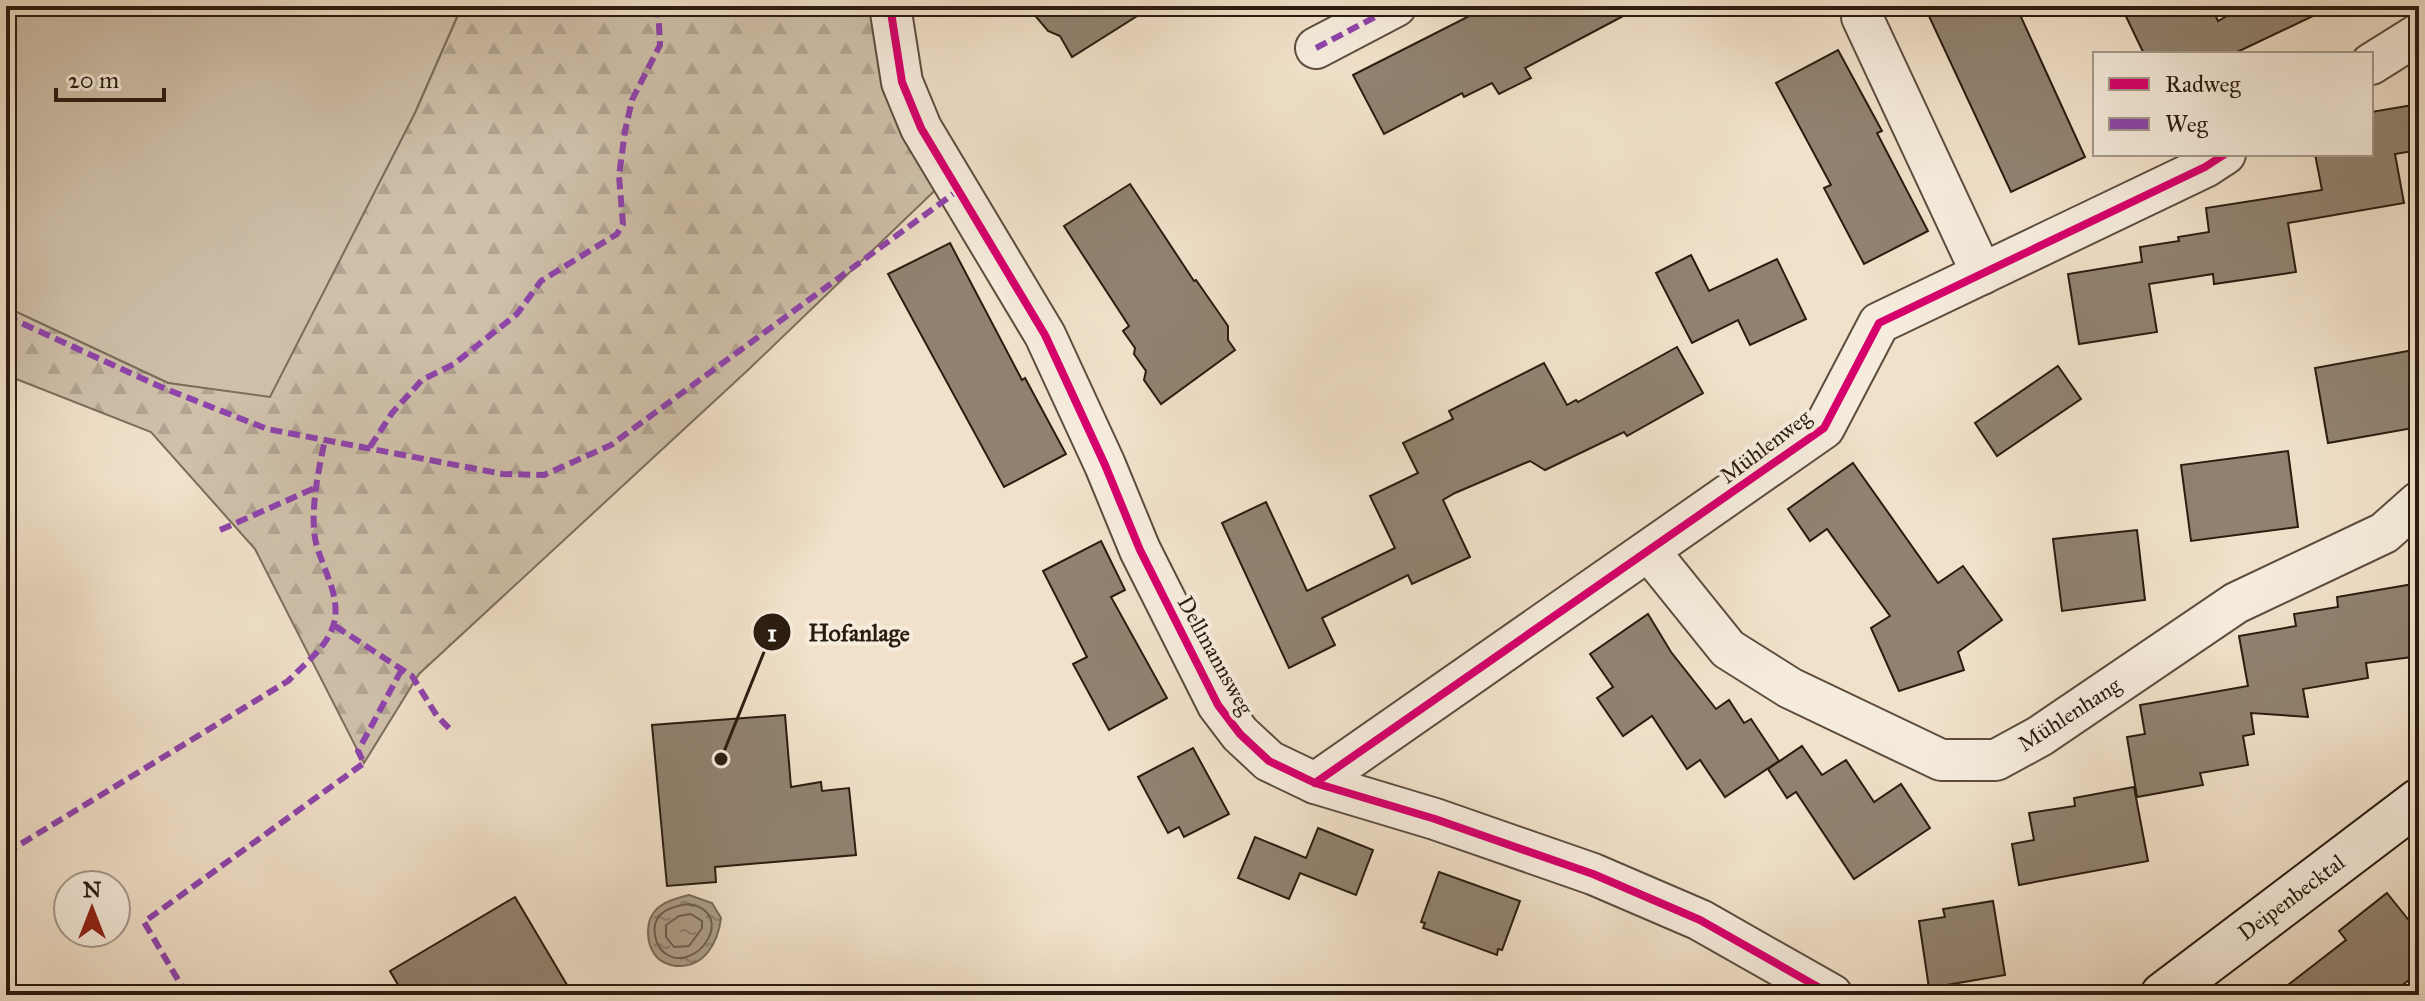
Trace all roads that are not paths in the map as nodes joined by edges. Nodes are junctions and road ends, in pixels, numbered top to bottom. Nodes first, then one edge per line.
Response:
1 (1396, 6) edge
2 (896, 9) edge
3 (1862, 17) dead end
4 (2419, 34) edge
5 (1316, 48) dead end
6 (2373, 63) edge
7 (2221, 156) edge
8 (1982, 274) junction
9 (2419, 502) edge
10 (1649, 551) junction
11 (1315, 783) junction
12 (2419, 801) edge
13 (1832, 995) edge
14 (2163, 995) edge

1 - 5 street
2 - 11 street, Dellmannsweg
3 - 8 street
4 - 6 street
7 - 8 street, Mühlenweg
8 - 10 street, Mühlenweg
9 - 10 street, Mühlenhang
10 - 11 street, Mühlenweg
11 - 13 street, Dellmannsweg
12 - 14 main road, Deipenbecktal

